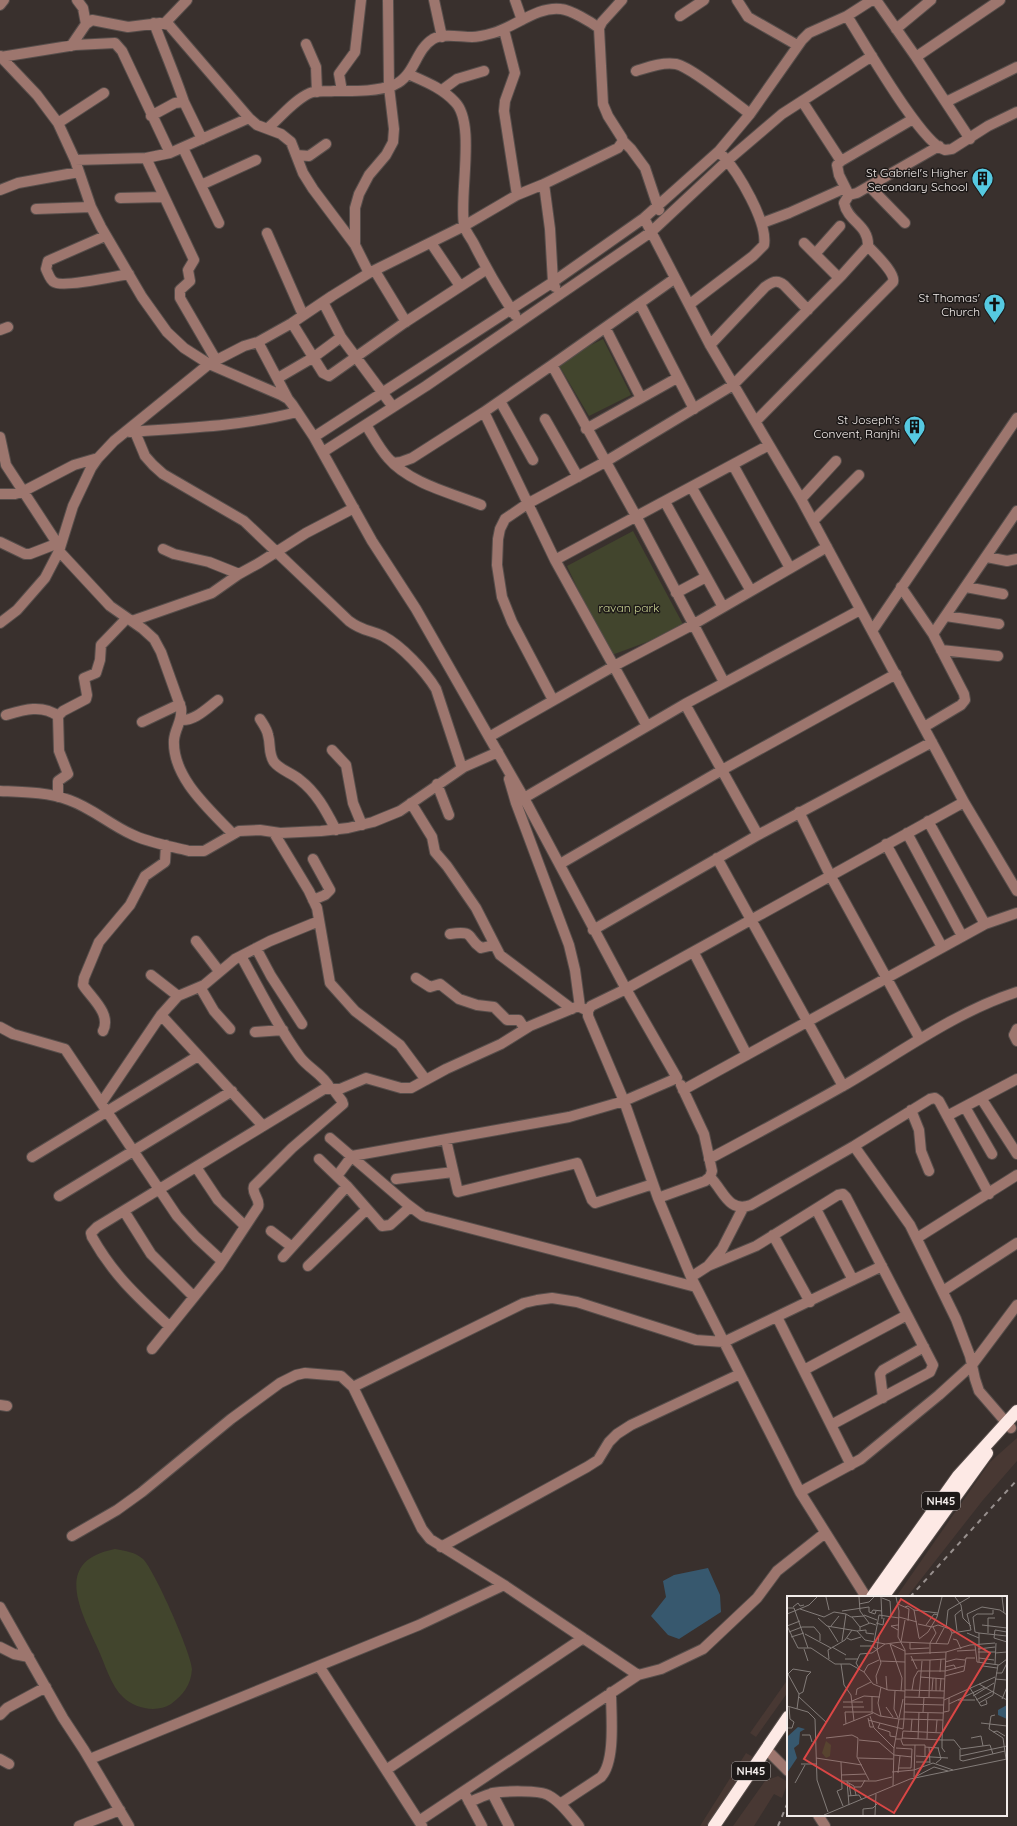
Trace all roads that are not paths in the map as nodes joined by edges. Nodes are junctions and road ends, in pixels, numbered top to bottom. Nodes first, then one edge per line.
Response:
1 (4, 0) edge
2 (186, 0) edge
3 (361, 0) edge
4 (388, 0) edge
5 (434, 0) edge
6 (515, 0) edge
7 (622, 0) edge
8 (704, 0) edge
9 (737, 0) edge
10 (872, 0) edge
11 (876, 0) edge
12 (931, 0) edge
13 (1000, 0) edge
14 (81, 1) edge
15 (0, 5) edge
16 (680, 16) dead end
17 (847, 16) junction
18 (522, 20) junction
19 (160, 23) junction
20 (86, 24) junction
21 (599, 28) junction
22 (896, 29) junction
23 (504, 30) junction
24 (442, 36) junction
25 (306, 44) dead end
26 (797, 45) junction
27 (71, 46) junction
28 (1, 56) edge
29 (872, 56) junction
30 (916, 57) junction
31 (1017, 67) edge
32 (484, 71) dead end
33 (636, 71) dead end
34 (408, 74) junction
35 (388, 87) junction
36 (442, 90) junction
37 (342, 91) junction
38 (317, 92) junction
39 (104, 93) dead end
40 (802, 101) junction
41 (184, 102) junction
42 (946, 102) junction
43 (1017, 112) edge
44 (750, 114) junction
45 (151, 116) junction
46 (249, 118) junction
47 (913, 119) junction
48 (58, 123) junction
49 (268, 128) junction
50 (202, 139) junction
51 (970, 139) junction
52 (623, 141) junction
53 (326, 144) dead end
54 (939, 146) junction
55 (182, 148) junction
56 (719, 151) junction
57 (170, 153) junction
58 (296, 155) junction
59 (146, 158) junction
60 (75, 160) junction
61 (256, 160) dead end
62 (727, 160) junction
63 (840, 161) junction
64 (79, 172) junction
65 (544, 184) junction
66 (201, 185) junction
67 (869, 186) junction
68 (1, 187) edge
69 (847, 191) junction
70 (517, 195) junction
71 (164, 197) junction
72 (120, 198) dead end
73 (657, 206) junction
74 (91, 207) junction
75 (36, 209) dead end
76 (644, 218) junction
77 (664, 219) junction
78 (219, 222) dead end
79 (762, 222) junction
80 (905, 223) dead end
81 (464, 226) junction
82 (840, 226) dead end
83 (651, 232) junction
84 (267, 233) dead end
85 (106, 236) junction
86 (431, 243) junction
87 (804, 243) dead end
88 (355, 246) junction
89 (868, 246) junction
90 (815, 254) junction
91 (487, 269) junction
92 (372, 272) junction
93 (129, 274) junction
94 (674, 278) junction
95 (839, 278) junction
96 (553, 282) junction
97 (460, 286) junction
98 (558, 295) junction
99 (323, 302) junction
100 (640, 304) junction
101 (690, 304) junction
102 (512, 310) junction
103 (808, 310) junction
104 (303, 315) junction
105 (406, 322) junction
106 (519, 322) junction
107 (292, 323) junction
108 (606, 329) junction
109 (474, 334) junction
110 (341, 337) junction
111 (258, 342) junction
112 (710, 345) junction
113 (483, 347) junction
114 (445, 353) junction
115 (356, 356) junction
116 (314, 357) junction
117 (212, 362) junction
118 (552, 365) junction
119 (454, 367) junction
120 (417, 372) junction
121 (278, 378) junction
122 (677, 378) junction
123 (733, 385) junction
124 (426, 386) junction
125 (383, 394) junction
126 (641, 398) junction
127 (288, 399) junction
128 (500, 401) junction
129 (392, 408) junction
130 (694, 409) junction
131 (297, 412) junction
132 (484, 412) junction
133 (1017, 418) edge
134 (545, 419) dead end
135 (756, 421) junction
136 (366, 425) junction
137 (586, 429) junction
138 (131, 432) junction
139 (0, 437) edge
140 (314, 437) junction
141 (769, 445) junction
142 (323, 452) junction
143 (98, 458) junction
144 (533, 460) dead end
145 (836, 461) dead end
146 (605, 462) junction
147 (393, 463) junction
148 (732, 465) junction
149 (859, 475) dead end
150 (578, 477) junction
151 (692, 488) junction
152 (22, 492) junction
153 (0, 494) edge
154 (801, 499) junction
155 (666, 502) junction
156 (527, 504) junction
157 (481, 505) dead end
158 (354, 508) junction
159 (1017, 511) edge
160 (636, 516) junction
161 (813, 521) junction
162 (0, 542) edge
163 (59, 545) junction
164 (827, 548) junction
165 (163, 549) dead end
166 (276, 551) junction
167 (987, 556) junction
168 (1017, 559) edge
169 (555, 560) junction
170 (790, 568) junction
171 (239, 574) junction
172 (706, 577) junction
173 (901, 587) junction
174 (966, 587) junction
175 (750, 591) junction
176 (676, 593) junction
177 (1003, 594) dead end
178 (723, 607) junction
179 (860, 610) junction
180 (946, 616) junction
181 (129, 620) junction
182 (0, 623) edge
183 (694, 624) junction
184 (999, 624) dead end
185 (872, 631) junction
186 (933, 634) junction
187 (941, 650) junction
188 (998, 656) dead end
189 (614, 666) junction
190 (896, 674) junction
191 (724, 682) junction
192 (218, 700) dead end
193 (553, 700) junction
194 (180, 704) junction
195 (685, 704) junction
196 (6, 715) dead end
197 (58, 716) junction
198 (260, 718) dead end
199 (181, 720) junction
200 (142, 722) dead end
201 (647, 726) junction
202 (924, 727) junction
203 (489, 737) junction
204 (932, 742) junction
205 (332, 750) dead end
206 (498, 752) junction
207 (506, 767) junction
208 (462, 768) junction
209 (722, 770) junction
210 (438, 784) junction
211 (0, 790) edge
212 (58, 796) junction
213 (524, 798) junction
214 (964, 802) junction
215 (411, 804) junction
216 (799, 812) junction
217 (449, 815) dead end
218 (928, 821) junction
219 (362, 825) junction
220 (336, 830) junction
221 (232, 833) junction
222 (274, 833) junction
223 (907, 833) junction
224 (758, 835) junction
225 (886, 844) junction
226 (166, 845) junction
227 (717, 858) junction
228 (313, 859) dead end
229 (560, 864) junction
230 (830, 875) junction
231 (1017, 891) edge
232 (313, 900) junction
233 (1017, 913) edge
234 (751, 919) junction
235 (319, 921) junction
236 (985, 924) junction
237 (593, 930) junction
238 (450, 934) dead end
239 (962, 936) junction
240 (196, 941) dead end
241 (494, 945) junction
242 (942, 947) junction
243 (256, 948) junction
244 (694, 953) junction
245 (241, 956) junction
246 (219, 971) junction
247 (151, 975) dead end
248 (416, 978) dead end
249 (886, 978) junction
250 (200, 987) junction
251 (626, 989) junction
252 (1017, 992) edge
253 (178, 996) junction
254 (580, 1009) junction
255 (161, 1015) junction
256 (807, 1022) junction
257 (302, 1024) dead end
258 (0, 1027) edge
259 (230, 1029) dead end
260 (526, 1029) junction
261 (1017, 1029) edge
262 (283, 1030) junction
263 (104, 1031) dead end
264 (255, 1032) dead end
265 (920, 1040) junction
266 (1017, 1041) edge
267 (747, 1055) junction
268 (198, 1056) junction
269 (677, 1078) junction
270 (1017, 1079) edge
271 (426, 1080) junction
272 (844, 1086) junction
273 (331, 1089) junction
274 (684, 1090) junction
275 (232, 1091) junction
276 (980, 1098) junction
277 (624, 1101) junction
278 (105, 1106) junction
279 (965, 1107) junction
280 (911, 1110) junction
281 (947, 1116) junction
282 (263, 1126) junction
283 (330, 1138) dead end
284 (446, 1140) junction
285 (854, 1146) junction
286 (133, 1151) junction
287 (992, 1154) dead end
288 (1017, 1154) edge
289 (352, 1156) junction
290 (32, 1157) dead end
291 (319, 1159) dead end
292 (710, 1159) junction
293 (196, 1167) junction
294 (929, 1171) dead end
295 (453, 1172) junction
296 (337, 1176) junction
297 (1017, 1176) edge
298 (710, 1177) junction
299 (396, 1179) dead end
300 (653, 1184) junction
301 (347, 1186) junction
302 (160, 1190) junction
303 (989, 1194) junction
304 (59, 1196) dead end
305 (658, 1198) junction
306 (410, 1206) junction
307 (743, 1208) junction
308 (367, 1209) junction
309 (816, 1209) junction
310 (124, 1211) junction
311 (245, 1226) junction
312 (271, 1231) dead end
313 (773, 1235) junction
314 (917, 1238) junction
315 (1017, 1243) edge
316 (292, 1247) junction
317 (283, 1257) dead end
318 (222, 1261) junction
319 (308, 1266) dead end
320 (708, 1266) junction
321 (882, 1266) junction
322 (690, 1277) junction
323 (853, 1280) junction
324 (696, 1287) junction
325 (943, 1291) junction
326 (194, 1297) junction
327 (810, 1302) junction
328 (1017, 1304) edge
329 (907, 1315) junction
330 (777, 1318) junction
331 (170, 1326) junction
332 (724, 1342) junction
333 (924, 1347) junction
334 (152, 1349) dead end
335 (972, 1365) junction
336 (804, 1370) junction
337 (740, 1374) junction
338 (353, 1387) junction
339 (883, 1398) junction
340 (1017, 1411) edge
341 (1011, 1424) edge
342 (831, 1425) junction
343 (851, 1465) junction
344 (800, 1492) junction
345 (825, 1533) junction
346 (72, 1536) dead end
347 (441, 1546) junction
348 (504, 1584) junction
349 (865, 1596) edge
350 (873, 1596) edge
351 (884, 1596) edge
352 (0, 1607) edge
353 (583, 1638) junction
354 (0, 1647) edge
355 (29, 1657) junction
356 (319, 1666) junction
357 (638, 1675) junction
358 (46, 1687) junction
359 (611, 1692) junction
360 (0, 1715) edge
361 (787, 1719) edge
362 (787, 1733) edge
363 (769, 1752) junction
364 (0, 1759) edge
365 (90, 1759) junction
366 (9, 1764) dead end
367 (386, 1770) junction
368 (787, 1770) edge
369 (463, 1790) junction
370 (492, 1793) junction
371 (469, 1802) junction
372 (560, 1804) junction
373 (120, 1810) junction
374 (819, 1816) edge
375 (420, 1823) edge
376 (79, 1826) edge
377 (129, 1826) edge
378 (482, 1826) edge
379 (509, 1826) edge
380 (579, 1826) edge
381 (714, 1826) edge
382 (723, 1826) edge
383 (825, 1826) edge

1 - 15 street
2 - 19 street
3 - 37 street
4 - 35 street
5 - 24 street
6 - 18 street
7 - 21 street
8 - 16 street
9 - 26 street
10 - 17 street
11 - 22 street
12 - 22 street
13 - 30 street
14 - 20 street
17 - 26 street
17 - 29 street
18 - 21 street
18 - 23 street
19 - 20 street
19 - 41 street
19 - 46 street
20 - 27 street
21 - 52 street
22 - 30 street
23 - 24 street
23 - 70 street
24 - 34 street
25 - 38 street
26 - 44 street
27 - 28 street
27 - 45 street
28 - 48 street
29 - 40 street
29 - 47 street
30 - 42 street
31 - 42 street
32 - 36 street
33 - 44 street
34 - 35 street
34 - 36 street
35 - 37 street
35 - 88 street
36 - 81 street
37 - 38 street
38 - 49 street
39 - 48 street
40 - 62 street
40 - 63 street
41 - 45 street
41 - 50 street
42 - 51 street
43 - 51 street
44 - 56 street
45 - 57 street
46 - 49 street
46 - 50 street
47 - 54 street
47 - 63 street
48 - 60 street
49 - 58 street
50 - 55 street
51 - 54 street
52 - 65 street
52 - 73 street
53 - 58 street
54 - 67 street
55 - 57 street
55 - 66 street
56 - 62 street
56 - 73 street
57 - 59 street
58 - 88 street
59 - 60 street
59 - 71 street
60 - 64 street
61 - 66 street
62 - 77 street
62 - 79 street
63 - 69 street
64 - 68 street
64 - 74 street
65 - 70 street
65 - 96 street
66 - 78 street
67 - 69 street
67 - 80 street
69 - 79 street
69 - 89 street
70 - 81 street
71 - 72 street
71 - 117 street
73 - 76 street
73 - 77 street
74 - 75 street
74 - 85 street
76 - 83 street
76 - 96 street
77 - 83 street
79 - 101 street
81 - 86 street
81 - 91 street
82 - 90 street
83 - 94 street
83 - 98 street
84 - 104 street
85 - 93 street
85 - 93 street
86 - 92 street
86 - 97 street
87 - 90 street
88 - 92 street
89 - 95 street
89 - 135 street
90 - 95 street
91 - 97 street
91 - 102 street
92 - 99 street
92 - 105 street
93 - 117 street
94 - 100 street
94 - 101 street
95 - 103 street
96 - 98 street
96 - 102 street
97 - 105 street
98 - 106 street
99 - 104 street
99 - 110 street
100 - 108 street
100 - 122 street
101 - 112 street
102 - 106 street
102 - 109 street
103 - 112 street
103 - 123 street
104 - 107 street
105 - 115 street
106 - 113 street
107 - 111 street
107 - 116 street
108 - 118 street
108 - 126 street
109 - 113 street
109 - 114 street
110 - 115 street
110 - 116 street
111 - 117 street
111 - 121 street
112 - 123 street
113 - 119 street
114 - 119 street
114 - 120 street
115 - 116 street
115 - 125 street
116 - 121 street
117 - 127 street
117 - 138 street
118 - 128 street
118 - 137 street
119 - 124 street
120 - 124 street
120 - 125 street
121 - 127 street
122 - 126 street
122 - 130 street
123 - 130 street
123 - 135 street
124 - 129 street
125 - 129 street
125 - 140 street
126 - 137 street
127 - 131 street
128 - 132 street
128 - 144 street
129 - 136 street
130 - 146 street
131 - 138 street
131 - 140 street
132 - 147 street
132 - 156 street
133 - 173 street
134 - 150 street
135 - 141 street
136 - 142 street
136 - 147 street
137 - 146 street
138 - 143 street
138 - 166 street
139 - 152 street
140 - 142 street
141 - 148 street
141 - 154 street
142 - 158 street
143 - 152 street
143 - 163 street
145 - 154 street
146 - 150 street
146 - 160 street
147 - 157 street
148 - 151 street
148 - 170 street
149 - 161 street
150 - 156 street
151 - 155 street
151 - 175 street
152 - 153 street
152 - 163 street
154 - 161 street
155 - 160 street
155 - 172 street
156 - 169 street
156 - 193 street
158 - 166 street
158 - 203 street
159 - 167 street
160 - 169 street
160 - 176 street
161 - 164 street
162 - 163 street
163 - 181 street
163 - 182 street
164 - 170 street
164 - 179 street
165 - 171 street
166 - 171 street
166 - 208 street
167 - 168 street
167 - 174 street
169 - 189 street
170 - 175 street
171 - 181 street
172 - 176 street
172 - 178 street
173 - 185 street
173 - 186 street
174 - 177 street
174 - 180 street
175 - 178 street
176 - 183 street
178 - 183 street
179 - 185 street
179 - 191 street
180 - 184 street
180 - 186 street
181 - 194 street
181 - 197 street
183 - 189 street
183 - 191 street
185 - 190 street
186 - 187 street
187 - 188 street
187 - 202 street
189 - 193 street
189 - 201 street
190 - 202 street
190 - 209 street
191 - 195 street
192 - 199 street
193 - 203 street
194 - 199 street
194 - 200 street
195 - 201 street
195 - 209 street
196 - 197 street
197 - 212 street
198 - 220 street
199 - 221 street
201 - 213 street
202 - 204 street
203 - 206 street
204 - 214 street
204 - 216 street
205 - 219 street
206 - 207 street
206 - 208 street
207 - 213 street
207 - 254 street
208 - 210 street
209 - 224 street
209 - 229 street
210 - 215 street
210 - 217 street
211 - 212 street
212 - 226 street
213 - 229 street
214 - 218 street
214 - 231 street
215 - 219 street
215 - 241 street
216 - 224 street
216 - 230 street
218 - 223 street
218 - 236 street
219 - 220 street
220 - 222 street
221 - 222 street
221 - 226 street
222 - 232 street
223 - 225 street
223 - 239 street
224 - 227 street
225 - 230 street
225 - 242 street
226 - 263 street
227 - 234 street
227 - 237 street
228 - 232 street
229 - 237 street
230 - 234 street
230 - 249 street
232 - 235 street
233 - 236 street
234 - 244 street
234 - 256 street
235 - 243 street
235 - 271 street
236 - 239 street
237 - 251 street
238 - 241 street
239 - 242 street
240 - 246 street
241 - 254 street
242 - 249 street
243 - 245 street
243 - 257 street
244 - 251 street
244 - 267 street
245 - 246 street
245 - 262 street
246 - 250 street
247 - 253 street
248 - 260 street
249 - 256 street
249 - 265 street
250 - 253 street
250 - 259 street
251 - 254 street
251 - 269 street
252 - 265 street
253 - 255 street
254 - 260 street
254 - 277 street
255 - 268 street
255 - 278 street
256 - 267 street
256 - 272 street
258 - 278 street
260 - 271 street
261 - 266 street
262 - 264 street
262 - 273 street
265 - 272 street
267 - 274 street
268 - 275 street
268 - 278 street
269 - 274 street
269 - 277 street
270 - 276 street
271 - 273 street
272 - 292 street
273 - 282 street
273 - 311 street
274 - 292 street
275 - 282 street
275 - 286 street
276 - 279 street
276 - 288 street
277 - 284 street
277 - 300 street
278 - 286 street
278 - 290 street
279 - 281 street
279 - 287 street
280 - 281 street
280 - 285 street
280 - 294 street
281 - 303 street
282 - 293 street
283 - 289 street
284 - 289 street
284 - 295 street
285 - 307 street
285 - 314 street
286 - 302 street
286 - 304 street
289 - 296 street
289 - 306 street
291 - 296 street
292 - 298 street
293 - 302 street
293 - 311 street
295 - 299 street
295 - 300 street
296 - 301 street
297 - 303 street
298 - 305 street
298 - 307 street
300 - 305 street
301 - 308 street
301 - 316 street
302 - 310 street
302 - 318 street
303 - 314 street
305 - 322 street
306 - 308 street
306 - 324 street
307 - 320 street
308 - 319 street
309 - 313 street
309 - 321 street
309 - 323 street
310 - 326 street
310 - 331 street
311 - 318 street
312 - 316 street
313 - 320 street
313 - 327 street
314 - 325 street
315 - 325 street
316 - 317 street
318 - 326 street
320 - 322 street
321 - 323 street
321 - 329 street
322 - 324 street
323 - 327 street
324 - 332 street
325 - 335 street
326 - 331 street
327 - 330 street
328 - 335 street
329 - 333 street
329 - 336 street
330 - 332 street
330 - 336 street
331 - 334 street
332 - 337 street
332 - 338 street
333 - 339 street
333 - 339 street
335 - 341 street
335 - 343 street
336 - 342 street
337 - 344 street
337 - 347 street
338 - 346 street
338 - 347 street
339 - 342 street
340 - 341 highway, NH45
341 - 350 highway, NH45
341 - 351 highway, NH45
342 - 343 street
343 - 344 street
344 - 345 street
345 - 349 street
345 - 357 street
347 - 348 street
348 - 353 street
348 - 356 street
352 - 355 street
353 - 357 street
353 - 367 street
354 - 355 street
355 - 358 street
356 - 365 street
356 - 367 street
357 - 359 street
358 - 360 street
358 - 365 street
359 - 369 street
359 - 372 street
361 - 363 highway, NH45
362 - 363 highway, NH45
363 - 368 street
363 - 381 highway, NH45
363 - 382 highway, NH45
364 - 366 street
365 - 373 street
367 - 375 street
369 - 371 street
369 - 375 street
370 - 371 street
370 - 372 street
370 - 379 street
371 - 378 street
372 - 380 street
373 - 376 street
373 - 377 street
374 - 383 street

